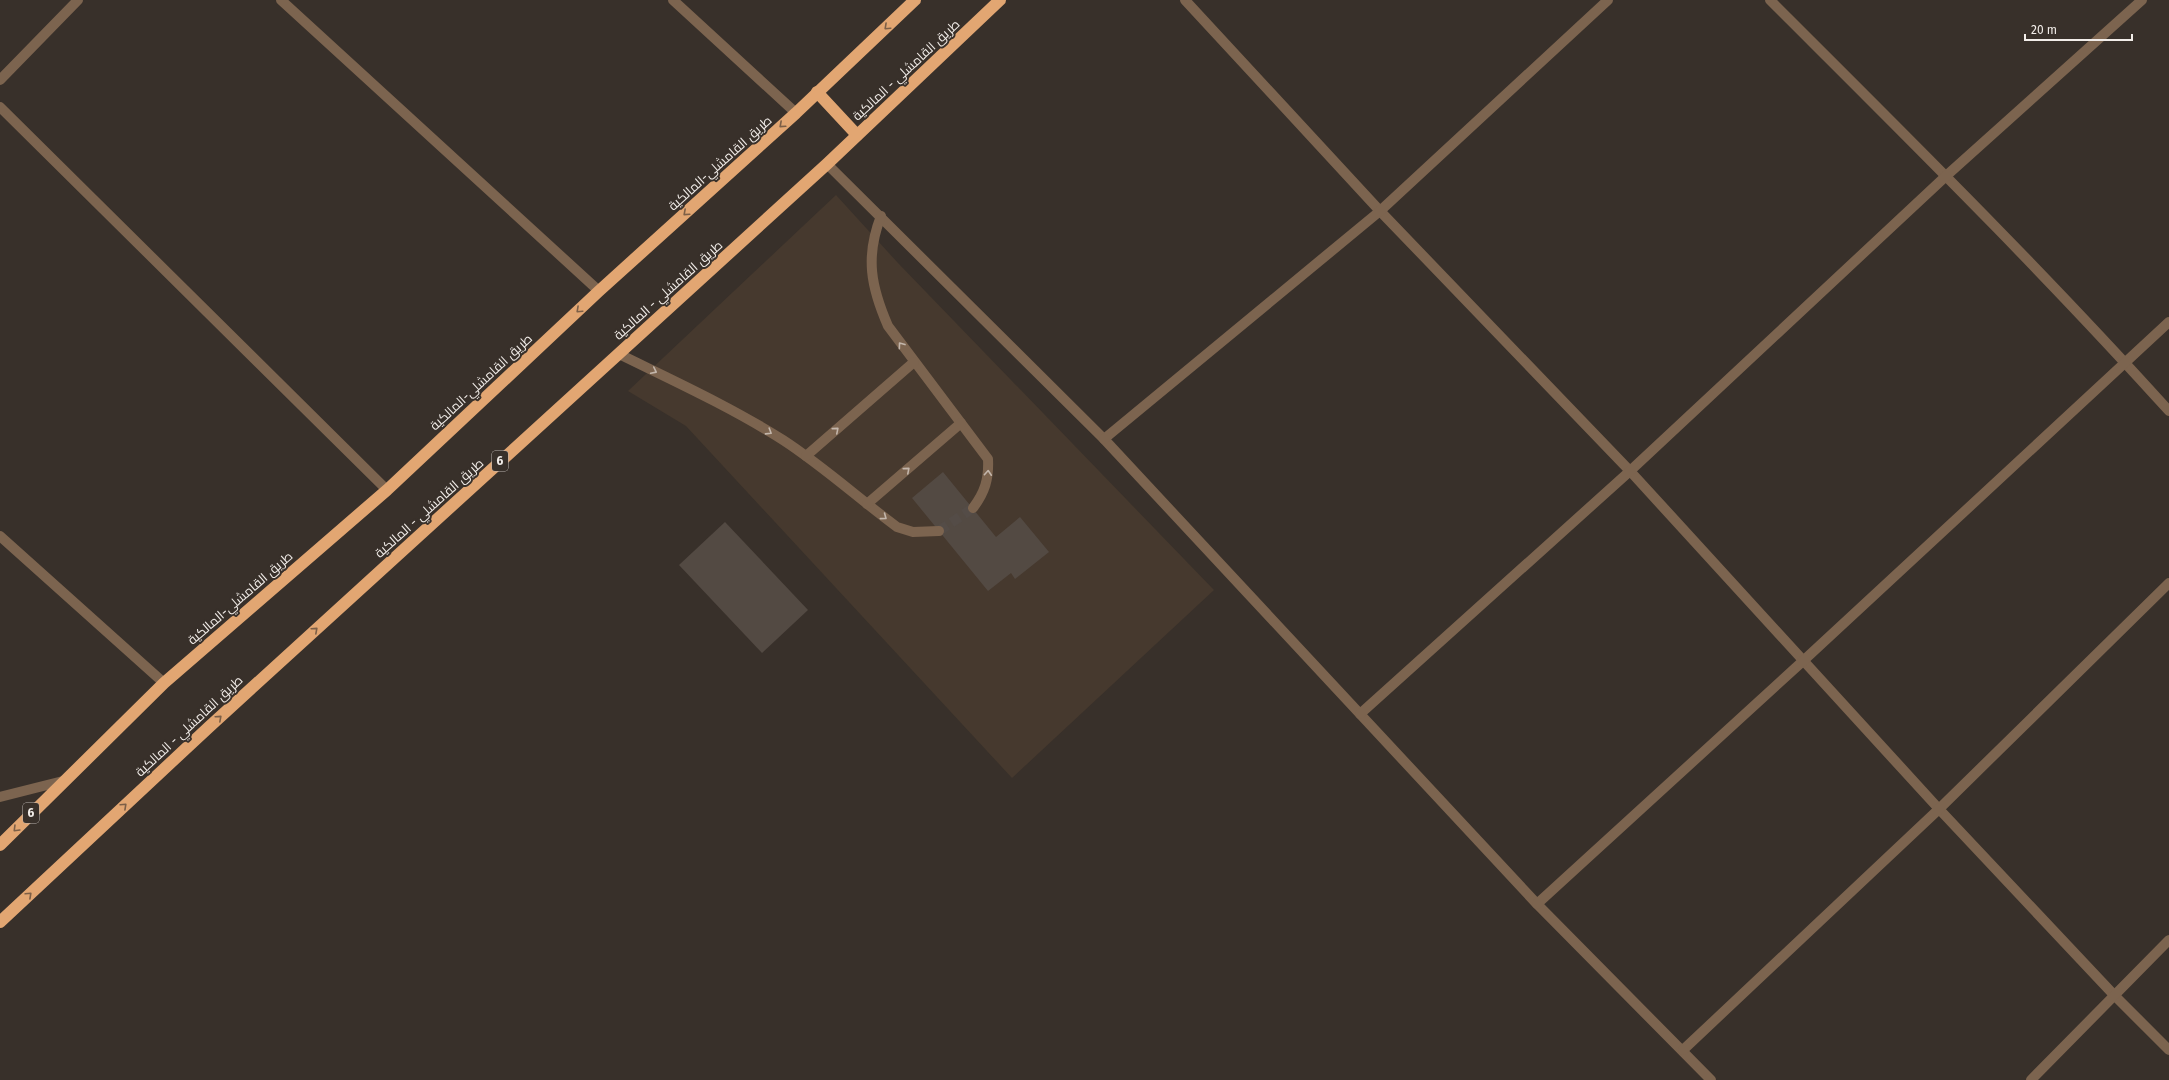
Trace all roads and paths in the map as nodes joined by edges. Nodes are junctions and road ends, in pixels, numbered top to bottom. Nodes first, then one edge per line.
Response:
1 (78, 0) edge
2 (281, 0) edge
3 (673, 0) edge
4 (915, 0) edge
5 (1000, 0) edge
6 (1185, 0) edge
7 (1608, 0) edge
8 (1770, 0) edge
9 (2142, 0) edge
10 (0, 80) edge
11 (817, 92) junction
12 (0, 107) edge
13 (796, 113) junction
14 (857, 135) junction
15 (827, 164) junction
16 (1946, 176) junction
17 (1380, 211) junction
18 (881, 216) junction
19 (599, 291) junction
20 (2169, 322) edge
21 (619, 354) junction
22 (914, 362) junction
23 (2124, 362) junction
24 (2169, 411) edge
25 (961, 423) junction
26 (1104, 439) junction
27 (806, 456) junction
28 (1630, 471) junction
29 (387, 490) junction
30 (868, 504) junction
31 (973, 508) tunnel mouth
32 (939, 531) tunnel mouth
33 (0, 536) edge
34 (2169, 582) edge
35 (1803, 661) junction
36 (164, 684) junction
37 (1360, 714) junction
38 (63, 781) junction
39 (0, 797) edge
40 (1939, 809) junction
41 (0, 845) edge
42 (1537, 904) junction
43 (0, 922) edge
44 (2169, 940) edge
45 (2114, 995) junction
46 (1682, 1050) junction
47 (2169, 1050) edge
48 (1711, 1080) edge
49 (2031, 1080) edge

1 - 10 street
2 - 19 street
3 - 13 street
4 -> 11 highway, طريق القامشلي-المالكية / 6
5 - 14 highway, طريق القامشلي - المالكية / 6
6 - 17 street
7 - 17 street
8 - 16 street
9 - 16 street
11 - 13 highway, طريق القامشلي-المالكية / 6
11 - 14 highway
12 - 29 street
13 -> 19 highway, طريق القامشلي-المالكية / 6
14 - 15 highway, طريق القامشلي - المالكية / 6
15 - 18 street
15 - 21 highway, طريق القامشلي - المالكية / 6
16 - 23 street
16 - 28 street
17 - 26 street
17 - 28 street
22 -> 18 street
18 - 26 street
19 -> 29 highway, طريق القامشلي-المالكية / 6
20 - 23 street
21 -> 27 street
43 -> 21 highway, طريق القامشلي - المالكية / 6
22 - 25 street
27 -> 22 street
23 - 24 street
23 - 35 street
30 -> 25 street
31 -> 25 street
26 - 37 street
27 - 30 street
28 - 35 street
28 - 37 street
29 - 36 highway, طريق القامشلي-المالكية / 6
30 -> 32 street
33 - 36 street
34 - 40 street
35 - 40 street
35 - 42 street
36 - 38 highway, طريق القامشلي-المالكية / 6
37 - 42 street
38 - 39 street
38 -> 41 highway, 6
40 - 45 street
40 - 46 street
42 - 46 street
44 - 45 street
45 - 47 street
45 - 49 street
46 - 48 street

